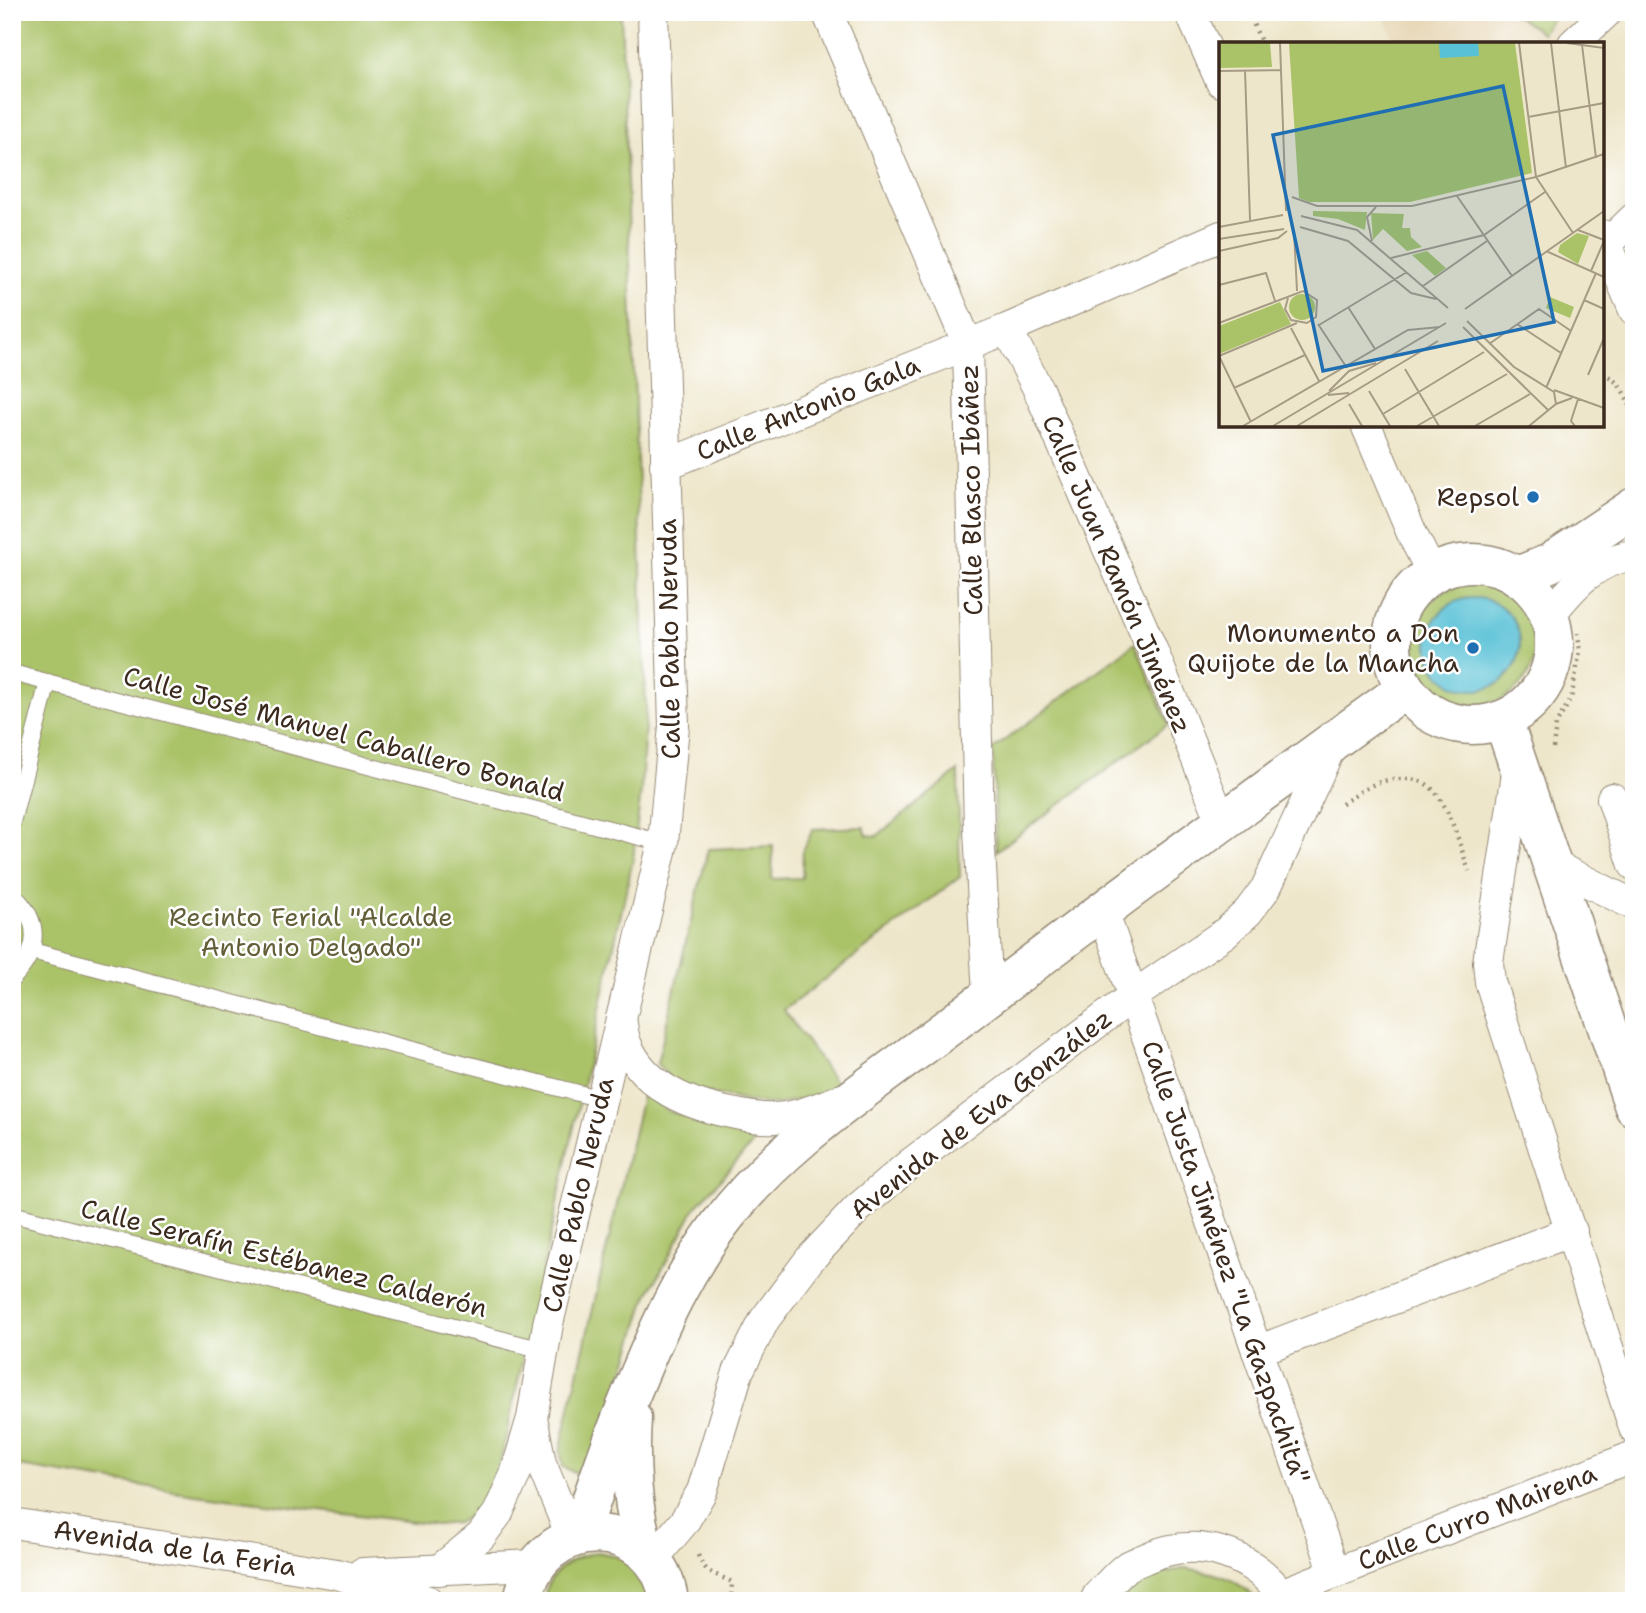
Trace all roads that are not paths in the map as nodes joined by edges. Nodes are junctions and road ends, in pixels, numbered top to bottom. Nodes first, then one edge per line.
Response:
1 (653, 12) edge
2 (827, 12) edge
3 (1190, 12) edge
4 (1606, 12) edge
5 (1575, 42) edge
6 (1219, 77) edge
7 (1634, 218) edge
8 (1219, 237) edge
9 (1604, 240) edge
10 (1634, 310) edge
11 (1007, 329) junction
12 (968, 345) junction
13 (1367, 427) edge
14 (665, 465) junction
15 (1634, 507) edge
16 (1634, 555) edge
17 (1432, 573) junction
18 (1517, 576) junction
19 (1550, 615) junction
20 (12, 673) edge
21 (48, 682) junction
22 (1405, 689) junction
23 (1503, 720) junction
24 (1334, 740) junction
25 (1518, 767) junction
26 (1612, 799) dead end
27 (12, 822) edge
28 (1222, 822) junction
29 (663, 843) junction
30 (1551, 864) junction
31 (1634, 865) edge
32 (12, 894) edge
33 (1634, 905) edge
34 (1103, 911) junction
35 (32, 951) junction
36 (12, 979) edge
37 (1133, 996) junction
38 (988, 997) junction
39 (621, 1016) junction
40 (866, 1090) junction
41 (601, 1100) junction
42 (1634, 1107) edge
43 (12, 1214) edge
44 (1572, 1231) junction
45 (543, 1350) junction
46 (1257, 1351) junction
47 (649, 1352) junction
48 (532, 1418) junction
49 (1634, 1429) edge
50 (1634, 1456) edge
51 (12, 1522) edge
52 (576, 1536) junction
53 (648, 1556) junction
54 (535, 1565) junction
55 (439, 1570) junction
56 (1335, 1573) junction
57 (337, 1574) junction
58 (1284, 1597) edge
59 (428, 1601) edge
60 (523, 1601) edge
61 (669, 1601) edge
62 (1096, 1601) edge

1 - 14 street, Calle Pablo Neruda
2 - 12 street, Calle Blasco Ibáñez
3 - 6 street
4 - 5 street
7 - 9 street
8 - 11 street, Calle Antonio Gala
9 - 10 street
11 - 12 street, Calle Antonio Gala
11 - 28 street, Calle Juan Ramón Jiménez
12 - 14 street, Calle Antonio Gala
12 - 38 street, Calle Blasco Ibáñez
13 - 17 street
14 - 29 street, Calle Pablo Neruda
15 - 18 main road
16 - 19 street
17 - 18 main road
17 - 22 main road
18 - 19 main road
19 - 23 main road
20 - 21 lane, Calle José Manuel Caballero Bonald
21 - 27 lane
21 - 29 lane, Calle José Manuel Caballero Bonald
22 - 23 main road
22 - 24 main road, Avenida de Eva González
23 - 25 main road
24 - 28 main road, Avenida de Eva González
24 - 37 street, Avenida de Eva González
25 - 30 main road
25 - 44 street
26 - 31 street
28 - 34 main road, Avenida de Eva González
29 - 39 street, Calle Pablo Neruda
30 - 33 street
30 - 42 main road
32 - 35 lane
34 - 37 street, Calle Justa Jiménez "La Gazpachita"
34 - 38 main road, Avenida de Eva González
35 - 36 lane
35 - 41 lane
37 - 46 street, Calle Justa Jiménez "La Gazpachita"
37 - 53 street, Avenida de Eva González
38 - 40 main road, Avenida de Eva González
39 - 40 street
39 - 41 street, Calle Pablo Neruda
40 - 47 main road, Avenida de Eva González
41 - 45 street, Calle Pablo Neruda
43 - 45 lane, Calle Serafín Estébanez Calderón
44 - 46 street
44 - 49 street
45 - 48 street, Calle Pablo Neruda
46 - 56 street, Calle Justa Jiménez "La Gazpachita"
47 - 52 main road
47 - 53 main road
48 - 52 street, Calle Pablo Neruda
48 - 55 street, Calle Pablo Neruda
50 - 56 street, Calle Curro Mairena
51 - 57 street, Avenida de la Feria
52 - 53 main road
52 - 54 main road
53 - 61 main road
54 - 55 street
54 - 60 main road
55 - 57 street
56 - 58 street, Calle Curro Mairena
57 - 59 street
58 - 62 street

